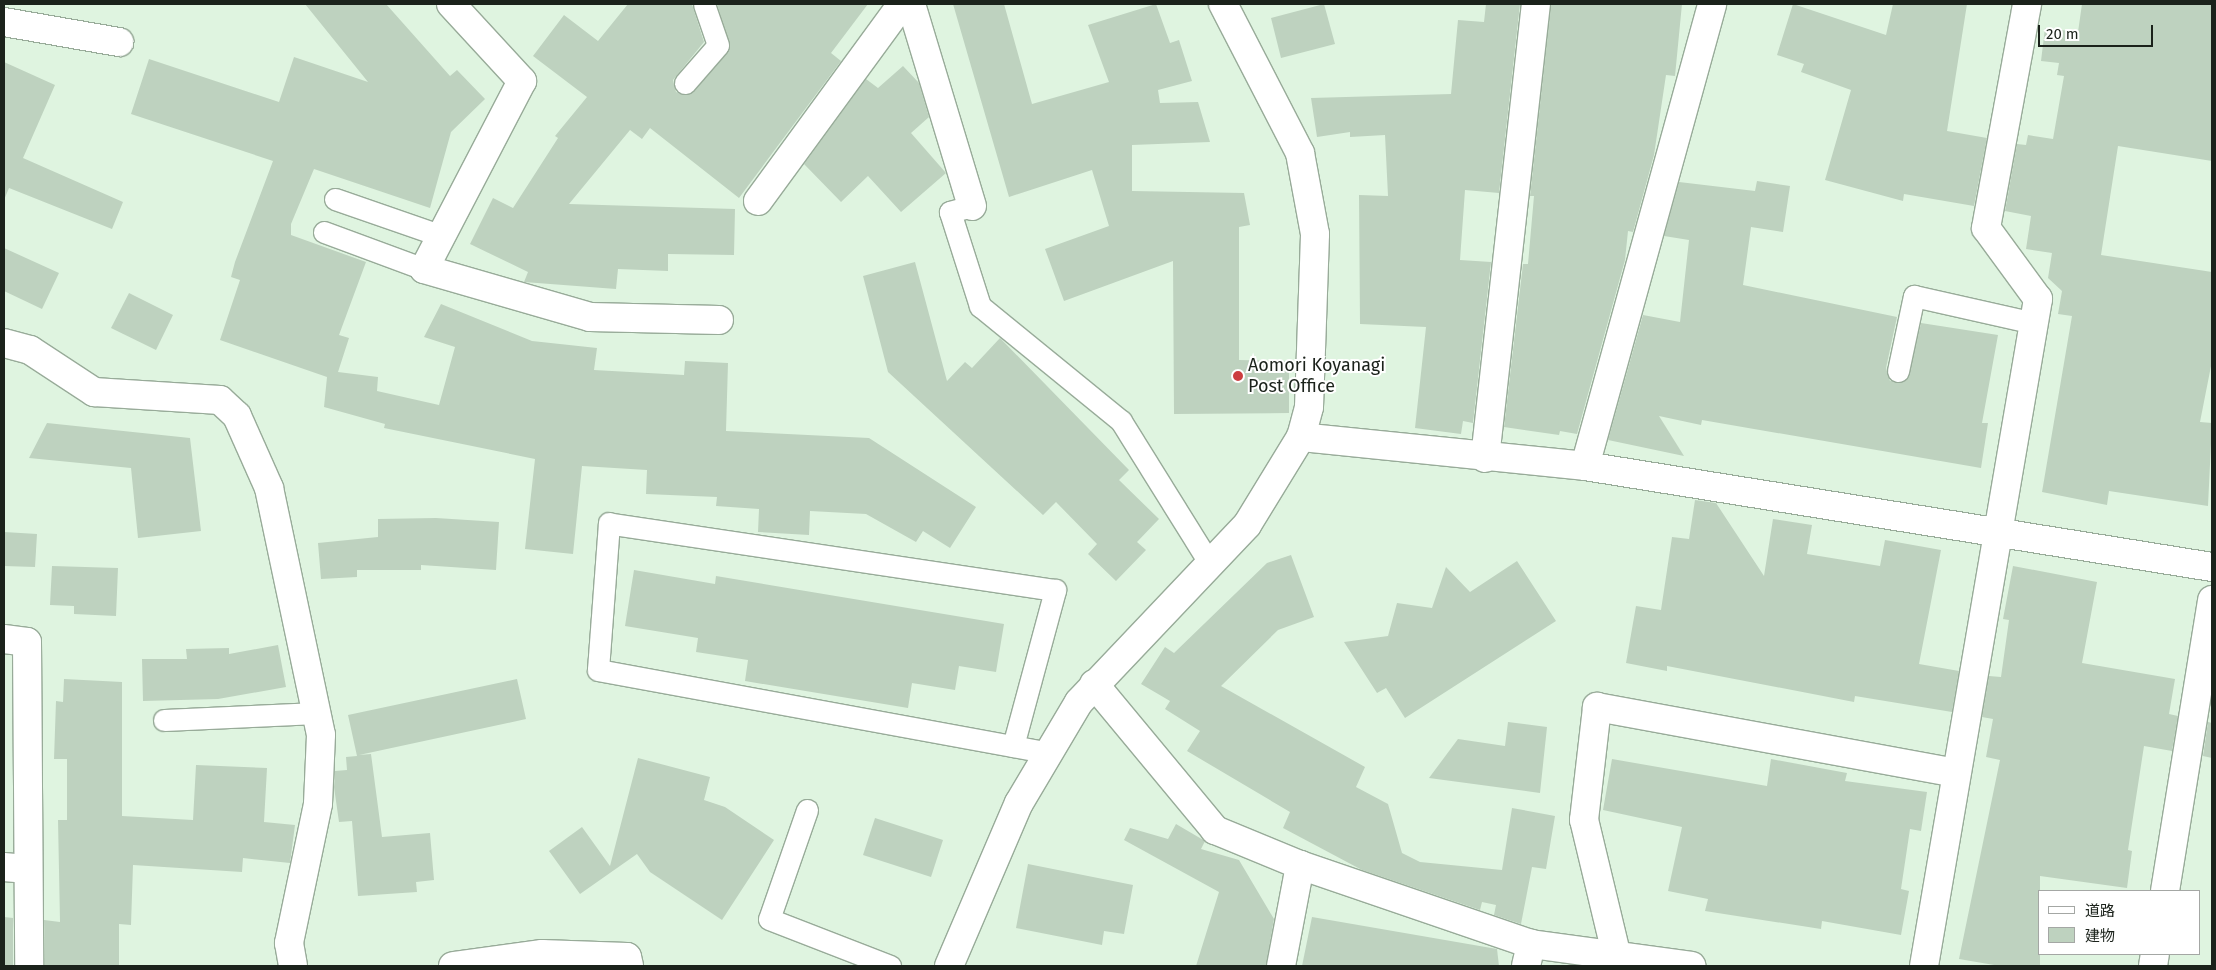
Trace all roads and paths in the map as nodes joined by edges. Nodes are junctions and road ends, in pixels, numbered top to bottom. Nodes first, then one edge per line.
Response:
1 (451, 4) edge
2 (704, 4) edge
3 (902, 4) edge
4 (911, 4) edge
5 (1223, 4) edge
6 (1536, 4) edge
7 (1712, 4) edge
8 (2027, 4) edge
9 (4, 22) edge
10 (119, 42) dead end
11 (685, 83) dead end
12 (335, 199) dead end
13 (758, 201) dead end
14 (972, 206) joint
15 (324, 232) dead end
16 (442, 236) junction
17 (424, 269) junction
18 (719, 320) dead end
19 (2034, 324) junction
20 (4, 343) edge
21 (1898, 370) dead end
22 (1300, 437) junction
23 (1485, 458) junction
24 (1585, 466) junction
25 (1995, 534) junction
26 (1210, 564) junction
27 (2212, 567) edge
28 (2212, 600) edge
29 (4, 639) edge
30 (1094, 684) junction
31 (317, 714) junction
32 (164, 720) dead end
33 (1013, 746) junction
34 (1049, 753) junction
35 (1956, 773) junction
36 (807, 810) dead end
37 (1300, 865) junction
38 (16, 868) edge
39 (2165, 890) edge
40 (1616, 953) junction
41 (1528, 955) edge
42 (29, 966) edge
43 (293, 966) edge
44 (453, 966) edge
45 (629, 966) edge
46 (890, 966) edge
47 (949, 966) edge
48 (1281, 966) edge
49 (1692, 966) edge
50 (1924, 966) edge

1 - 16 street
2 - 11 lane
3 - 13 street
4 - 14 street
5 - 22 street
6 - 23 street
7 - 24 street
8 - 19 street
9 - 10 street
12 - 16 lane
14 - 26 lane
15 - 17 lane
16 - 17 street
17 - 18 street
19 - 21 lane
19 - 25 street
20 - 31 street
22 - 23 street
22 - 26 street
23 - 24 street
24 - 25 street
25 - 27 street
25 - 35 street
26 - 30 street
28 - 39 street
29 - 38 street
30 - 34 street
30 - 37 street
31 - 32 lane
31 - 43 street
33 - 33 lane
33 - 34 lane
34 - 47 street
35 - 40 street
35 - 50 street
36 - 46 lane
37 - 41 street
37 - 48 street
38 - 42 street
40 - 41 street
40 - 49 street
44 - 45 street

